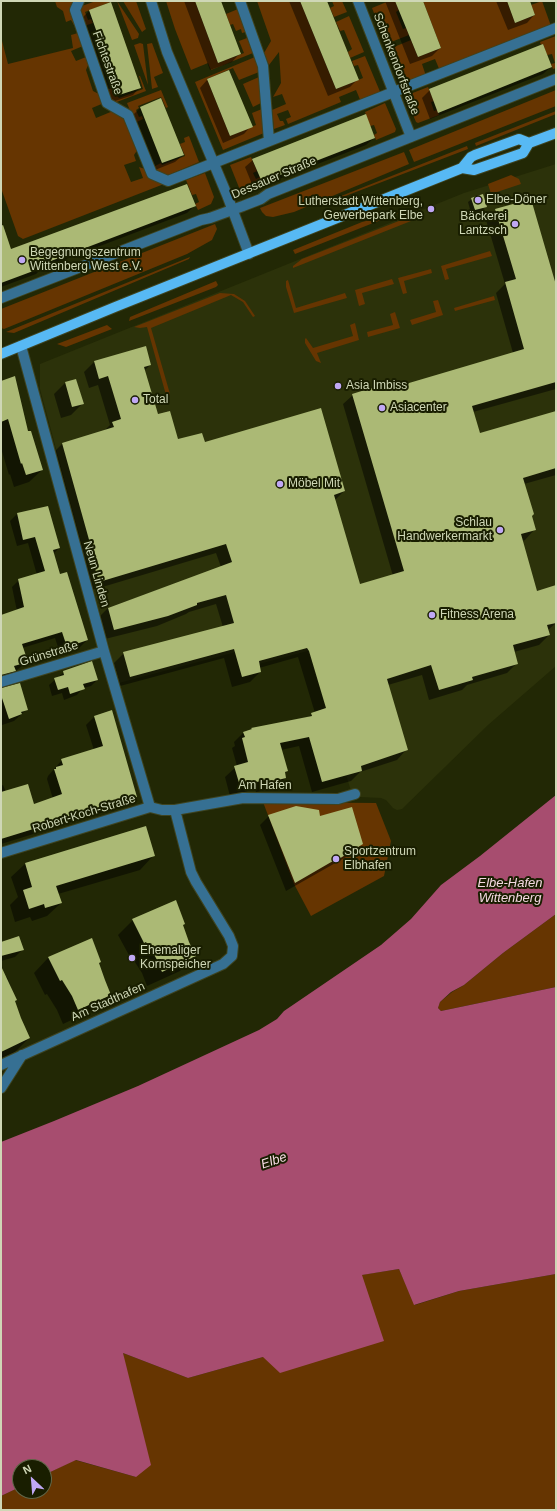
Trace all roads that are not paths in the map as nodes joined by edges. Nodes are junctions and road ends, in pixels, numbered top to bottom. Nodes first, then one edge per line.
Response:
1 (79, 1) edge
2 (151, 1) edge
3 (240, 1) edge
4 (358, 1) edge
5 (556, 28) edge
6 (556, 79) edge
7 (393, 93) junction
8 (556, 133) edge
9 (411, 137) junction
10 (269, 141) junction
11 (529, 143) junction
12 (214, 162) junction
13 (462, 168) junction
14 (232, 210) junction
15 (249, 254) junction
16 (1, 298) edge
17 (21, 346) junction
18 (1, 354) edge
19 (104, 651) junction
20 (1, 682) edge
21 (355, 794) dead end
22 (150, 807) junction
23 (175, 810) junction
24 (1, 854) edge
25 (22, 1055) junction
26 (1, 1065) edge
27 (1, 1088) edge

1 - 12 street, Fichtestraße
2 - 12 street
3 - 10 street
4 - 7 street, Schenkendorfstraße
5 - 7 street
6 - 9 street, Dessauer Straße
7 - 9 street, Schenkendorfstraße
7 - 10 street
8 - 11 main road
9 - 14 street, Dessauer Straße
10 - 12 street
11 - 13 main road
11 - 13 main road
12 - 14 street
13 - 15 main road
14 - 15 street
14 - 16 street, Dessauer Straße
15 - 17 main road
17 - 18 main road
17 - 19 street, Neun Linden
19 - 20 street, Grünstraße
19 - 22 street, Neun Linden
21 - 23 street, Am Hafen
22 - 23 street, Robert-Koch-Straße
22 - 24 street, Robert-Koch-Straße
23 - 25 street, Am Stadthafen
25 - 26 street, Am Stadthafen
25 - 27 street

